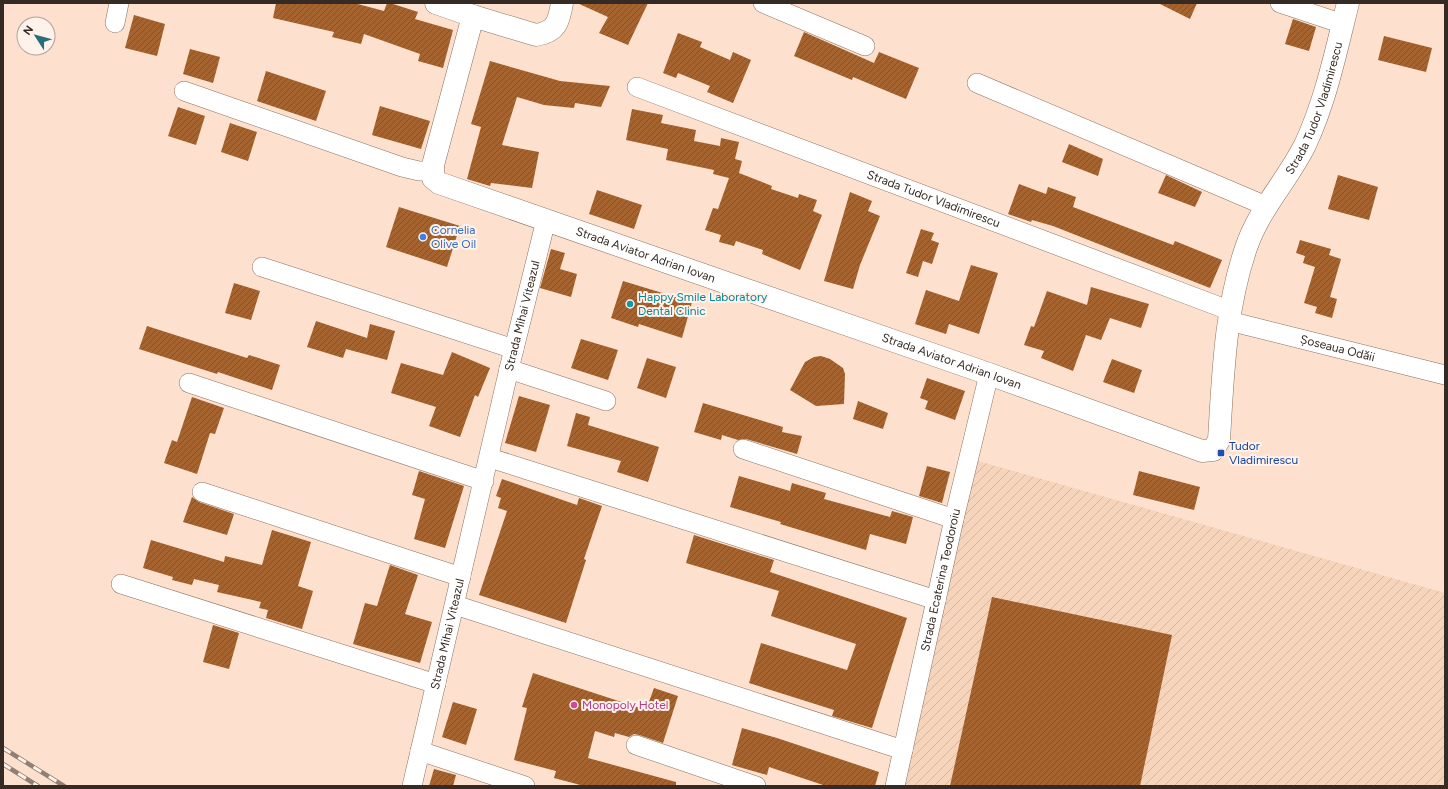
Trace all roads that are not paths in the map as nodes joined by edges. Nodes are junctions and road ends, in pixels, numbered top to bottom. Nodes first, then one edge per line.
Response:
1 (120, 3) edge
2 (436, 3) edge
3 (562, 3) edge
4 (763, 3) edge
5 (1280, 3) edge
6 (1348, 3) edge
7 (473, 16) junction
8 (115, 22) dead end
9 (1343, 24) junction
10 (866, 46) dead end
11 (977, 83) dead end
12 (637, 87) dead end
13 (184, 91) dead end
14 (432, 171) junction
15 (1266, 206) junction
16 (546, 220) junction
17 (262, 267) dead end
18 (1230, 316) junction
19 (514, 349) junction
20 (509, 369) junction
21 (989, 374) junction
22 (1445, 375) edge
23 (189, 383) dead end
24 (606, 401) dead end
25 (744, 449) dead end
26 (1213, 450) joint
27 (490, 458) junction
28 (484, 481) junction
29 (202, 492) dead end
30 (954, 519) junction
31 (461, 577) junction
32 (121, 584) dead end
33 (936, 600) junction
34 (455, 605) junction
35 (436, 684) junction
36 (636, 745) dead end
37 (902, 750) junction
38 (420, 751) junction
39 (412, 786) edge
40 (525, 786) edge
41 (756, 786) edge
42 (894, 786) edge

1 - 8 street
2 - 7 street
3 - 7 street
4 - 10 street
5 - 9 street
6 - 9 street, Strada Tudor Vladimirescu
7 - 14 street
9 - 15 street, Strada Tudor Vladimirescu
11 - 15 street
12 - 18 street, Strada Tudor Vladimirescu
13 - 14 street
14 - 16 street, Strada Aviator Adrian Iovan
15 - 18 street, Strada Tudor Vladimirescu
16 - 19 street, Strada Mihai Viteazul
16 - 21 street, Strada Aviator Adrian Iovan
17 - 19 street
18 - 22 street, Șoseaua Odăii
18 - 26 street, Strada Tudor Vladimirescu
19 - 20 street, Strada Mihai Viteazul
20 - 24 street
20 - 27 street, Strada Mihai Viteazul
21 - 26 street, Strada Aviator Adrian Iovan
21 - 30 street, Strada Ecaterina Teodoroiu
23 - 28 street
25 - 30 street
27 - 28 street, Strada Mihai Viteazul
27 - 33 street
28 - 31 street, Strada Mihai Viteazul
29 - 31 street
30 - 33 street, Strada Ecaterina Teodoroiu
31 - 34 street, Strada Mihai Viteazul
32 - 35 street
33 - 37 street, Strada Ecaterina Teodoroiu
34 - 35 street, Strada Mihai Viteazul
34 - 37 street
35 - 38 street, Strada Mihai Viteazul
36 - 41 street
37 - 42 street, Strada Ecaterina Teodoroiu
38 - 39 street, Strada Mihai Viteazul
38 - 40 street

